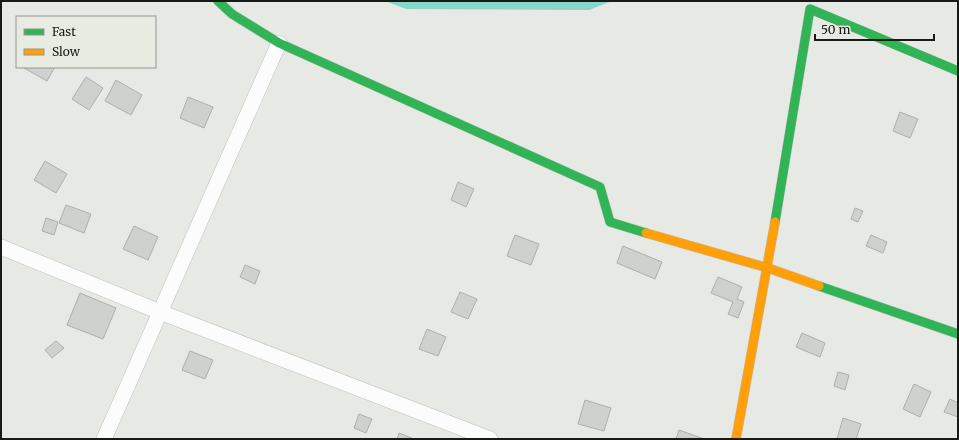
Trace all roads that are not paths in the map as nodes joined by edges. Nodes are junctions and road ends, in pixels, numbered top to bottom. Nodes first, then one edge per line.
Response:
1 (218, 1) edge
2 (279, 43) junction
3 (958, 71) edge
4 (1, 247) edge
5 (768, 268) junction
6 (160, 312) junction
7 (958, 334) edge
8 (104, 439) edge
9 (490, 439) edge
10 (736, 439) edge

1 - 2 street
2 - 5 street
2 - 6 street
3 - 5 street
4 - 6 street
5 - 7 street
5 - 10 street
6 - 8 street
6 - 9 street

